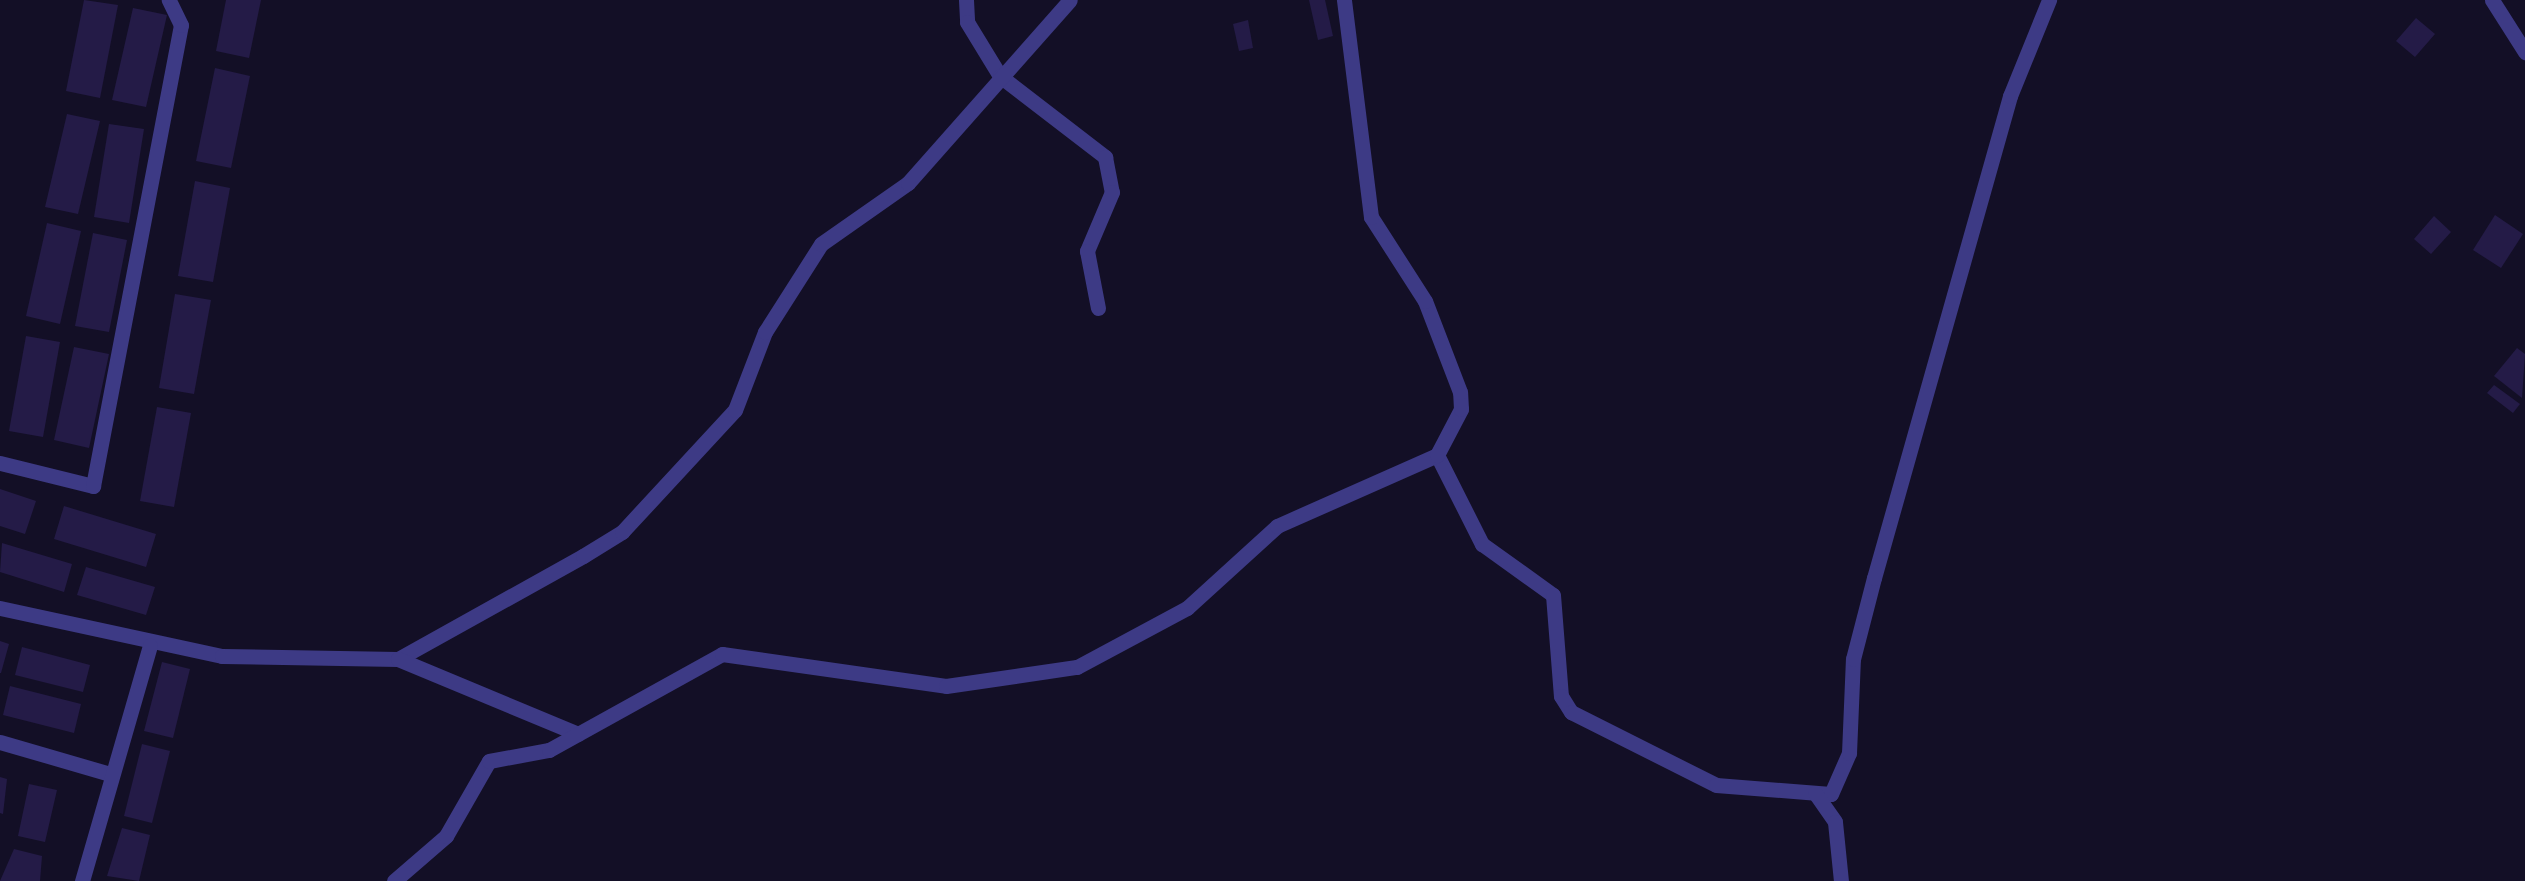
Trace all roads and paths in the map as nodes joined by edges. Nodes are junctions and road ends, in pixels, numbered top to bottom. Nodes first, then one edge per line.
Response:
1 (169, 0) edge
2 (966, 0) edge
3 (1070, 0) edge
4 (1344, 0) edge
5 (2050, 0) edge
6 (2492, 0) edge
7 (2525, 52) edge
8 (1000, 76) junction
9 (1098, 308) dead end
10 (1437, 455) junction
11 (0, 462) edge
12 (0, 608) edge
13 (150, 646) junction
14 (398, 659) junction
15 (578, 734) junction
16 (0, 742) edge
17 (106, 773) junction
18 (1815, 793) junction
19 (82, 881) edge
20 (394, 881) edge
21 (1842, 881) edge

1 - 11 street
2 - 8 street
3 - 8 street
4 - 10 street
5 - 18 street
6 - 7 street
8 - 9 street
8 - 14 street
10 - 15 street
10 - 18 street
12 - 13 street
13 - 14 street
13 - 17 street
14 - 15 street
15 - 20 street
16 - 17 street
17 - 19 street
18 - 21 street

